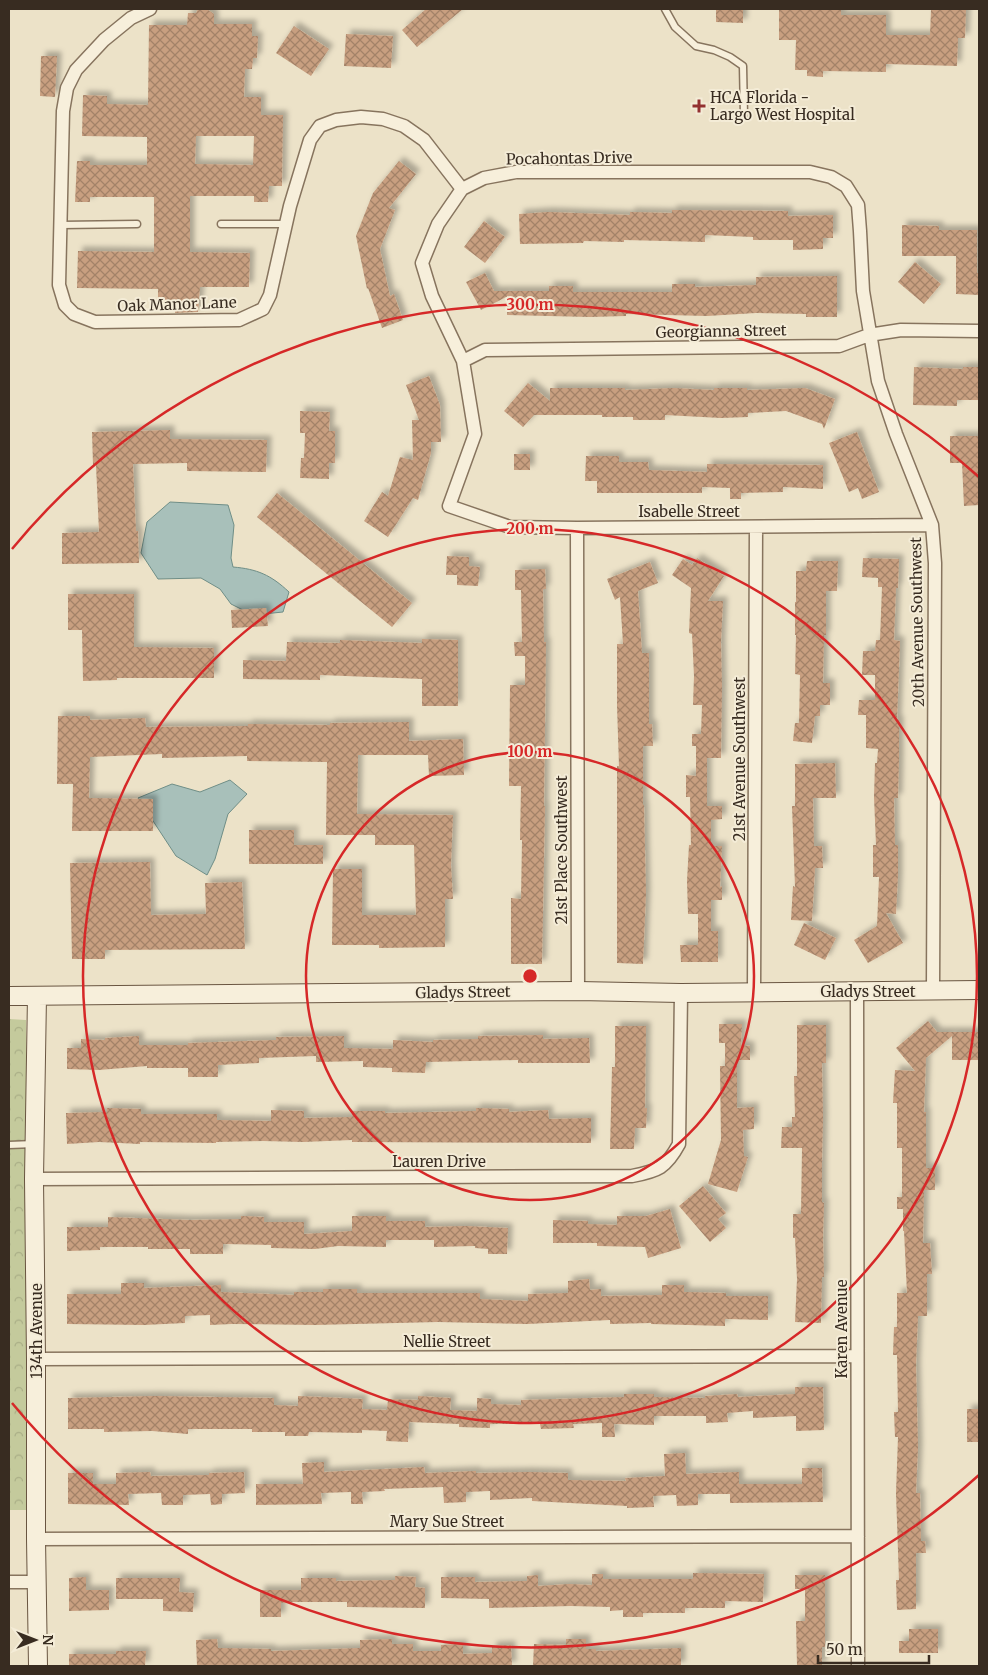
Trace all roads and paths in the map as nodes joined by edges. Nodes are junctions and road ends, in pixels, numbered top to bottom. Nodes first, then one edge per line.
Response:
1 (150, 9) edge
2 (665, 9) edge
3 (744, 116) dead end
4 (462, 189) junction
5 (858, 205) joint
6 (137, 224) dead end
7 (221, 224) dead end
8 (286, 224) junction
9 (61, 225) junction
10 (979, 331) edge
11 (869, 335) junction
12 (463, 361) junction
13 (449, 506) joint
14 (932, 525) junction
15 (756, 527) junction
16 (577, 528) junction
17 (933, 990) junction
18 (979, 990) edge
19 (578, 991) junction
20 (857, 991) junction
21 (754, 992) junction
22 (681, 994) junction
23 (9, 996) edge
24 (37, 996) junction
25 (35, 1144) junction
26 (9, 1145) edge
27 (34, 1179) junction
28 (857, 1356) junction
29 (36, 1359) junction
30 (858, 1536) junction
31 (36, 1539) junction
32 (9, 1582) edge
33 (36, 1582) junction
34 (38, 1666) edge
35 (858, 1666) edge

1 - 9 street, Oak Manor Lane
2 - 3 lane
4 - 5 street, Pocahontas Drive
4 - 8 street, Oak Manor Lane
4 - 12 street, Pocahontas Drive
5 - 11 street, 20th Avenue Southwest
6 - 9 lane
7 - 8 lane
8 - 9 street, Oak Manor Lane
10 - 11 street, Georgianna Street
11 - 12 street, Georgianna Street
11 - 14 street, 20th Avenue Southwest
12 - 13 street, Pocahontas Drive
13 - 16 street, Isabelle Street
14 - 15 street, Isabelle Street
14 - 17 street, 20th Avenue Southwest
15 - 16 street, Isabelle Street
15 - 21 street, 21st Avenue Southwest
16 - 19 street, 21st Place Southwest
17 - 18 street, Gladys Street
17 - 20 street, Gladys Street
19 - 22 street, Gladys Street
19 - 24 street, Gladys Street
20 - 21 street, Gladys Street
20 - 28 street, Karen Avenue
21 - 22 street, Gladys Street
22 - 27 street, Lauren Drive
23 - 24 street, Gladys Street
24 - 25 street, 134th Avenue
25 - 26 lane
25 - 27 street, 134th Avenue
27 - 29 street, 134th Avenue
28 - 29 street, Nellie Street
28 - 30 street, Karen Avenue
29 - 31 street, 134th Avenue
30 - 31 street, Mary Sue Street
30 - 35 street, Karen Avenue
31 - 33 street, 134th Avenue
32 - 33 street
33 - 34 street, 134th Avenue

